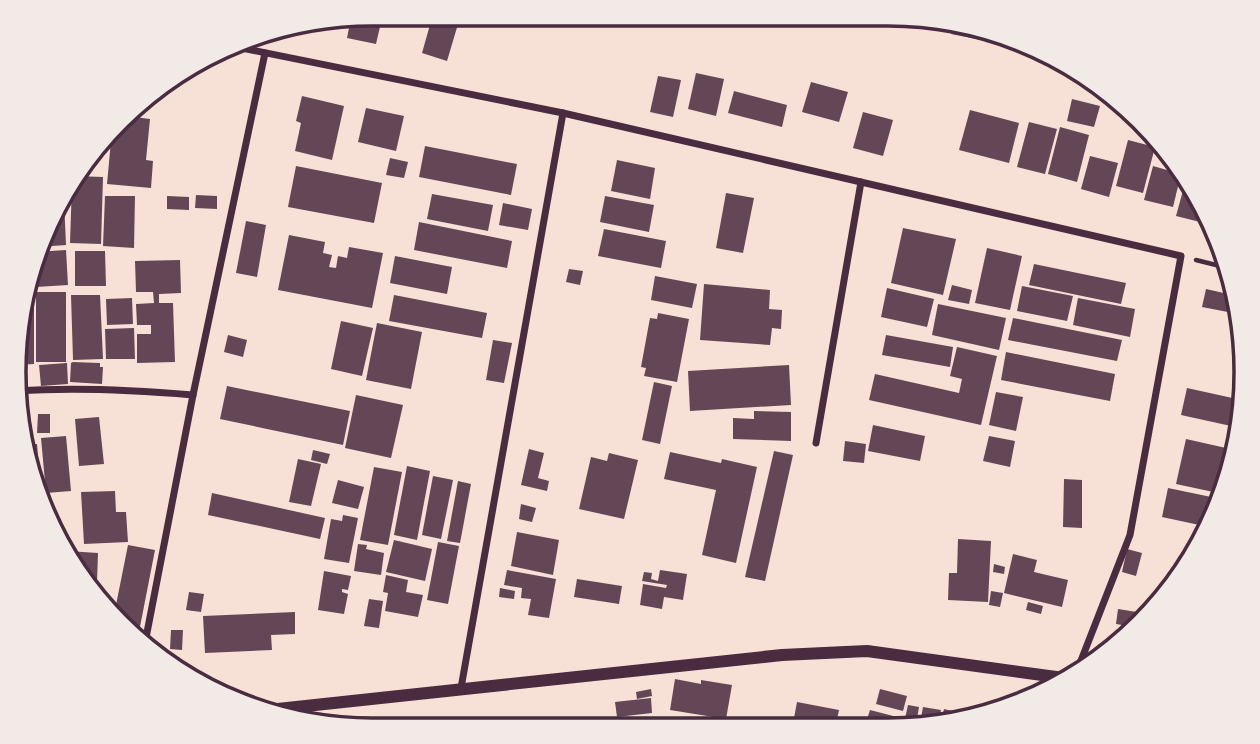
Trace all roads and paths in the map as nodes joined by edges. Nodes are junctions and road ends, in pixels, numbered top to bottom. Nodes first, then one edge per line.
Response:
1 (249, 50) edge
2 (265, 53) junction
3 (563, 113) junction
4 (861, 182) junction
5 (1181, 256) junction
6 (1216, 265) edge
7 (27, 390) edge
8 (194, 395) junction
9 (816, 443) dead end
10 (147, 634) edge
11 (1082, 657) edge
12 (1051, 676) edge
13 (461, 688) junction
14 (290, 708) edge

1 - 2 street
2 - 3 street
2 - 8 street
3 - 4 street
3 - 13 street
4 - 5 street
4 - 9 street
5 - 6 path
5 - 11 street
7 - 8 street
8 - 10 street
12 - 13 street
13 - 14 street

